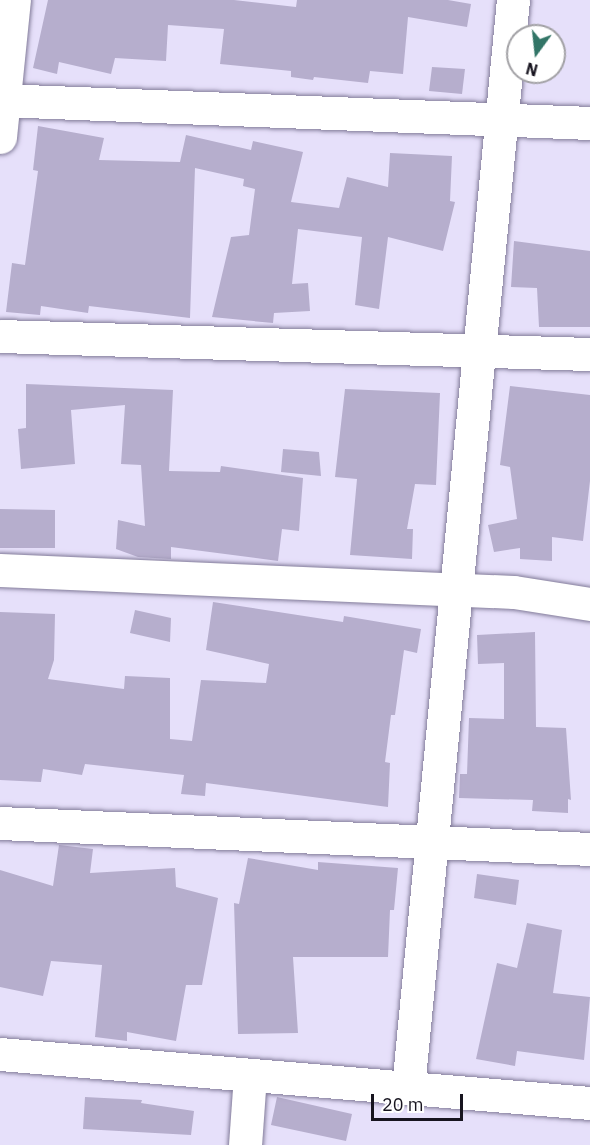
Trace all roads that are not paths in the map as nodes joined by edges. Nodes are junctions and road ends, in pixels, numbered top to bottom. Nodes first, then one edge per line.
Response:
1 (14, 0) edge
2 (513, 0) edge
3 (2, 100) edge
4 (503, 119) junction
5 (590, 123) edge
6 (0, 137) edge
7 (0, 336) edge
8 (479, 348) junction
9 (590, 354) edge
10 (0, 570) edge
11 (454, 589) junction
12 (590, 604) edge
13 (0, 823) edge
14 (430, 842) junction
15 (590, 849) edge
16 (0, 1054) edge
17 (250, 1075) junction
18 (408, 1088) junction
19 (590, 1103) edge
20 (245, 1145) edge

1 - 3 street
2 - 4 street
3 - 4 street
3 - 6 street
4 - 5 street
4 - 8 street
7 - 8 street
8 - 9 street
8 - 11 street
10 - 11 street
11 - 12 street
11 - 14 street
13 - 14 street
14 - 15 street
14 - 18 street
16 - 17 street
17 - 18 street
17 - 20 street
18 - 19 street

